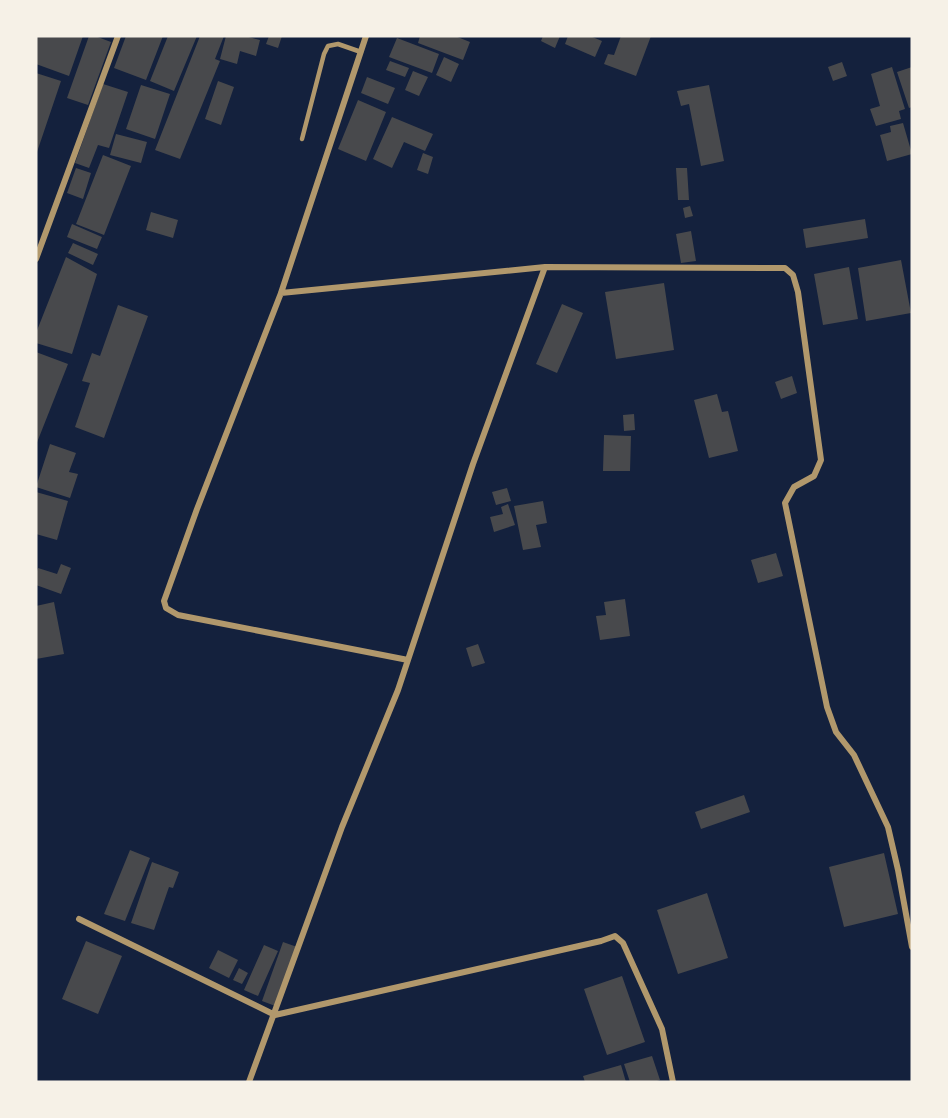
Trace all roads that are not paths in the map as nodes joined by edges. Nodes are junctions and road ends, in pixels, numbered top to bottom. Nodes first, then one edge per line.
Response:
1 (118, 36) edge
2 (366, 36) edge
3 (361, 52) junction
4 (302, 140) dead end
5 (36, 259) edge
6 (545, 267) junction
7 (281, 293) junction
8 (408, 660) junction
9 (79, 919) dead end
10 (912, 947) edge
11 (275, 1015) junction
12 (249, 1082) edge
13 (673, 1082) edge

1 - 5 street
2 - 3 street
3 - 4 lane
3 - 7 street
6 - 7 street
6 - 8 street
6 - 10 street
7 - 8 street
8 - 11 street
9 - 11 street
11 - 12 street
11 - 13 street

